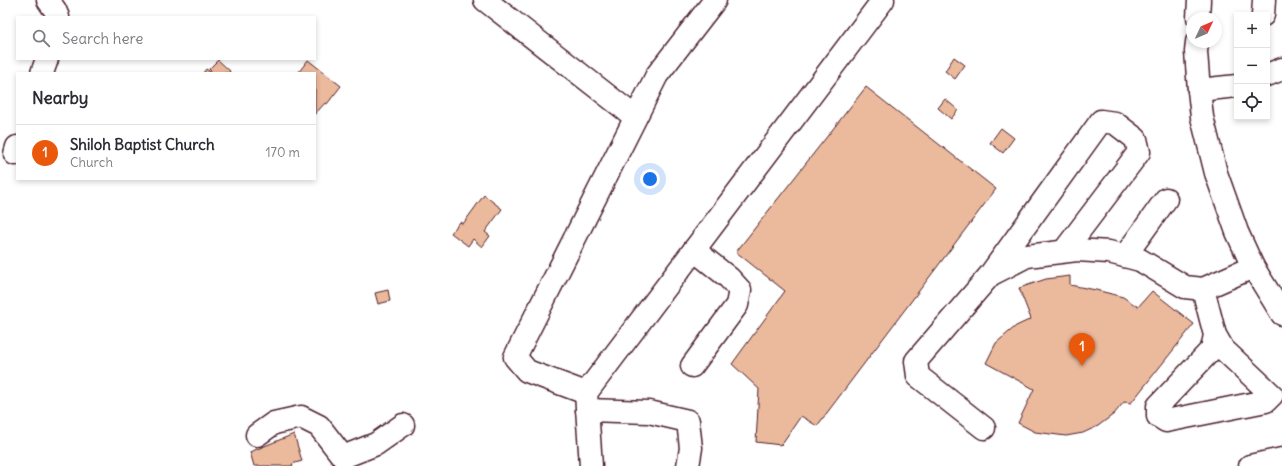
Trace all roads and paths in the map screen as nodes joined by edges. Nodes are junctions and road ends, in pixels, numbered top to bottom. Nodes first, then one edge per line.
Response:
1 (48, 0) edge
2 (485, 0) edge
3 (716, 0) edge
4 (883, 0) edge
5 (1199, 0) edge
6 (1264, 0) edge
7 (1198, 12) edge
8 (1263, 12) edge
9 (58, 16) edge
10 (1196, 48) edge
11 (47, 60) edge
12 (1282, 69) edge
13 (42, 72) edge
14 (1270, 74) edge
15 (1234, 86) edge
16 (1199, 90) junction
17 (636, 117) junction
18 (1166, 200) dead end
19 (694, 250) junction
20 (1064, 251) junction
21 (1125, 256) junction
22 (1253, 267) junction
23 (990, 275) junction
24 (1203, 289) junction
25 (1282, 314) edge
26 (1216, 335) junction
27 (692, 366) dead end
28 (586, 401) junction
29 (403, 425) dead end
30 (984, 428) dead end
31 (258, 435) dead end
32 (1282, 459) edge
33 (591, 466) edge
34 (688, 466) edge
35 (1250, 466) edge

1 - 9 street
2 - 17 street
3 - 17 street
4 - 19 street
5 - 7 street
6 - 8 street
10 - 16 street
11 - 13 street
12 - 14 street
15 - 16 street
16 - 22 street
17 - 28 street
18 - 21 street
19 - 27 street
19 - 28 street
20 - 21 street
20 - 23 street
20 - 23 street
21 - 24 street
22 - 24 street
22 - 25 street
23 - 30 street
24 - 26 street
26 - 26 street
28 - 33 street
28 - 34 street
29 - 31 street
32 - 35 street

